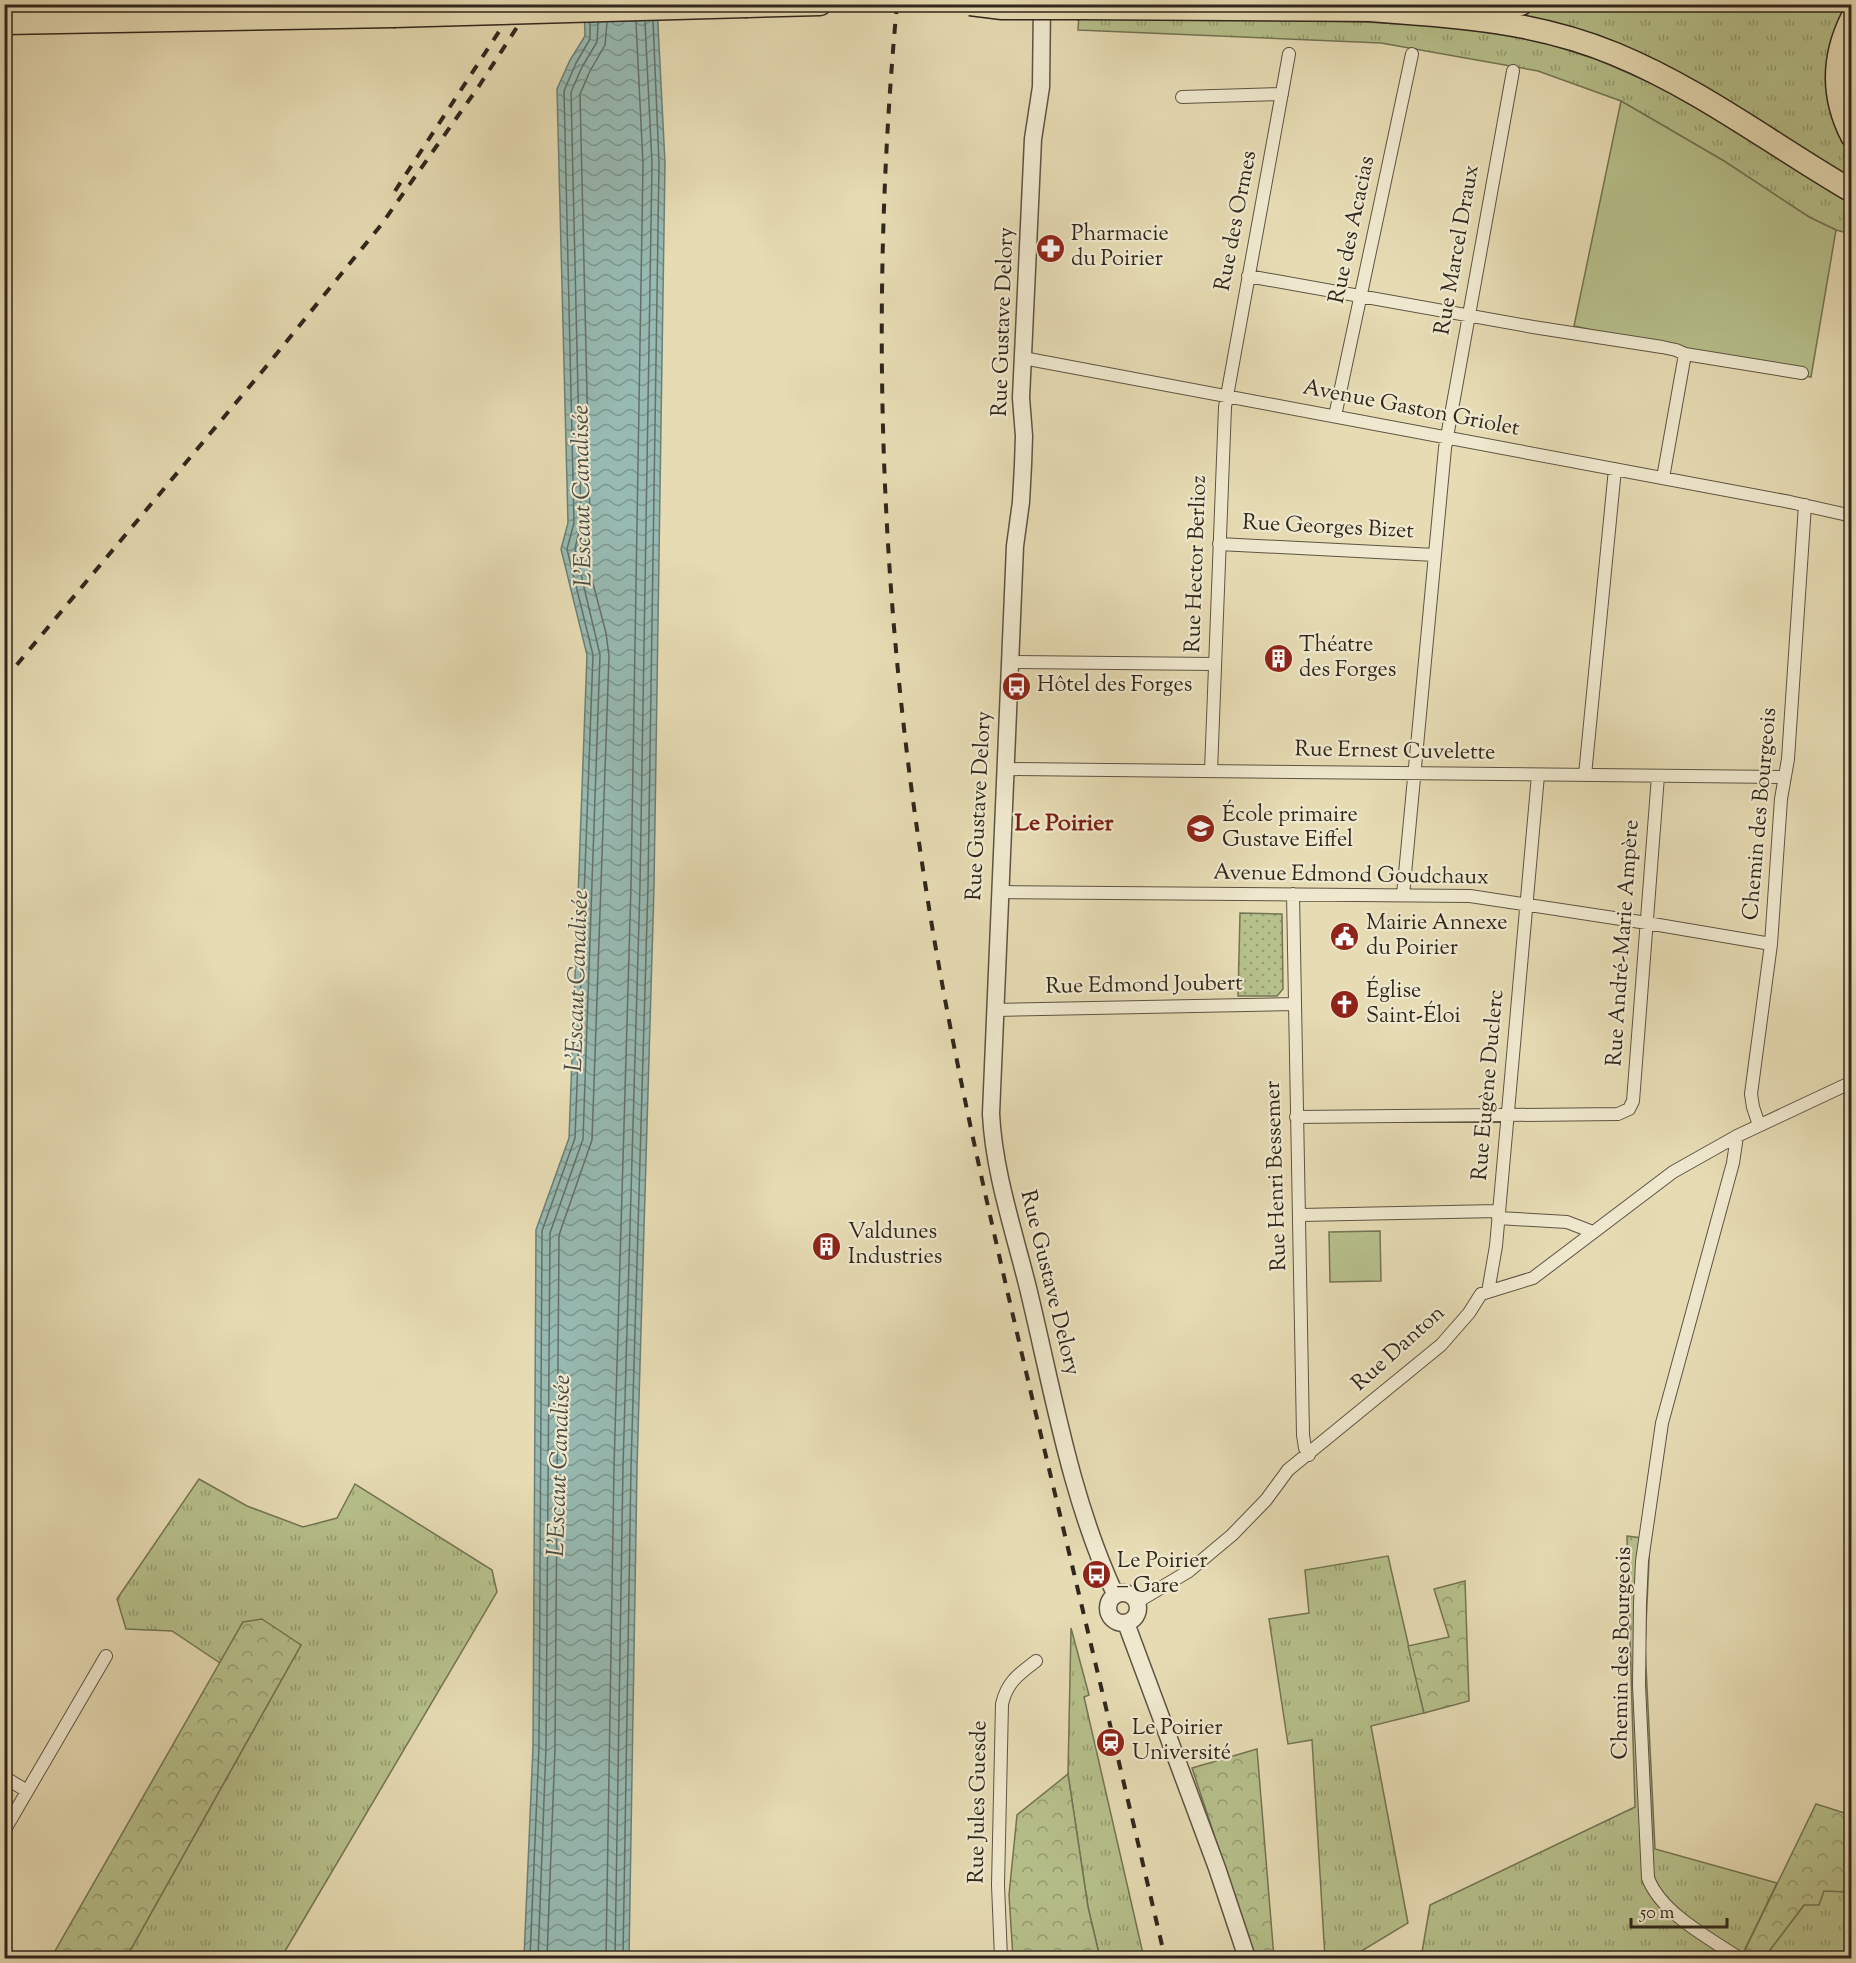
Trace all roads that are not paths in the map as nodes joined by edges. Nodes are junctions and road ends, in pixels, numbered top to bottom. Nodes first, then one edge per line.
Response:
1 (819, 4) edge
2 (970, 4) edge
3 (1042, 4) edge
4 (1521, 4) edge
5 (1370, 10) junction
6 (1851, 18) edge
7 (4, 23) edge
8 (1289, 54) dead end
9 (1412, 54) dead end
10 (1513, 71) dead end
11 (1282, 94) junction
12 (1182, 97) dead end
13 (1851, 136) edge
14 (1851, 191) edge
15 (1248, 276) junction
16 (1360, 296) junction
17 (1467, 316) junction
18 (1685, 354) junction
19 (1023, 358) junction
20 (1802, 373) dead end
21 (1226, 396) junction
22 (1335, 416) junction
23 (1447, 437) junction
24 (1615, 469) junction
25 (1663, 478) junction
26 (1805, 505) junction
27 (1851, 516) edge
28 (1219, 544) junction
29 (1435, 555) junction
30 (1009, 662) junction
31 (1214, 664) junction
32 (1005, 768) junction
33 (1211, 771) junction
34 (1415, 773) junction
35 (1538, 774) junction
36 (1585, 775) junction
37 (1658, 776) junction
38 (1785, 777) junction
39 (999, 892) junction
40 (1293, 894) junction
41 (1403, 895) junction
42 (1526, 904) junction
43 (1647, 923) junction
44 (1771, 944) junction
45 (1295, 1004) junction
46 (994, 1010) junction
47 (1851, 1082) edge
48 (1507, 1115) junction
49 (1296, 1117) junction
50 (1759, 1125) junction
51 (1737, 1136) junction
52 (1300, 1215) junction
53 (1498, 1215) junction
54 (1593, 1232) junction
55 (1488, 1292) junction
56 (1309, 1455) junction
57 (1115, 1594) junction
58 (1137, 1602) junction
59 (1126, 1623) junction
60 (106, 1656) dead end
61 (1036, 1661) dead end
62 (4, 1777) edge
63 (27, 1791) junction
64 (4, 1831) edge
65 (1001, 1959) edge
66 (1247, 1959) edge
67 (1739, 1959) edge

1 - 7 highway, bridge
2 - 5 highway, bridge
3 - 19 street, Rue Gustave Delory
4 - 5 highway
5 - 14 highway
6 - 13 highway
8 - 11 street, Rue des Ormes
9 - 16 street, Rue des Acacias
10 - 17 street, Rue Marcel Draux
11 - 12 street
11 - 15 street, Rue des Ormes
15 - 16 street
15 - 21 street, Rue des Ormes
16 - 17 street
16 - 22 street, Rue des Acacias
17 - 18 street
17 - 23 street, Rue Marcel Draux
18 - 20 street
18 - 25 street
19 - 21 street, Avenue Gaston Griolet
19 - 30 street, Rue Gustave Delory
21 - 22 street, Avenue Gaston Griolet
21 - 28 street, Rue Hector Berlioz
22 - 23 street, Avenue Gaston Griolet
23 - 24 street, Avenue Gaston Griolet
23 - 29 street, Rue Marcel Draux
24 - 25 street, Avenue Gaston Griolet
24 - 36 street
25 - 26 street, Avenue Gaston Griolet
26 - 27 street, Avenue Gaston Griolet
26 - 38 street, Chemin des Bourgeois
28 - 29 street, Rue Georges Bizet
28 - 31 street, Rue Hector Berlioz
29 - 34 street, Rue Marcel Draux
30 - 31 street
30 - 32 street, Rue Gustave Delory
31 - 33 street, Rue Hector Berlioz
32 - 33 street, Rue Ernest Cuvelette
32 - 39 street, Rue Gustave Delory
33 - 34 street, Rue Ernest Cuvelette
34 - 35 street, Rue Ernest Cuvelette
34 - 41 street, Rue Marcel Draux
35 - 36 street, Rue Ernest Cuvelette
35 - 42 street, Rue Eugène Duclerc
36 - 37 street, Rue Ernest Cuvelette
37 - 38 street, Rue Ernest Cuvelette
37 - 43 street, Rue André-Marie Ampère
38 - 44 street, Chemin des Bourgeois
39 - 40 street, Avenue Edmond Goudchaux
39 - 46 street, Rue Gustave Delory
40 - 41 street, Avenue Edmond Goudchaux
40 - 45 street, Rue Henri Bessemer
41 - 42 street, Avenue Edmond Goudchaux
42 - 43 street, Avenue Edmond Goudchaux
42 - 48 street, Rue Eugène Duclerc
43 - 44 street, Avenue Edmond Goudchaux
43 - 48 street, Rue André-Marie Ampère
44 - 50 street, Chemin des Bourgeois
45 - 46 street, Rue Edmond Joubert
45 - 49 street, Rue Henri Bessemer
46 - 57 street, Rue Gustave Delory
47 - 50 street
48 - 49 street
48 - 53 street, Rue Eugène Duclerc
49 - 52 street, Rue Henri Bessemer
50 - 51 street
51 - 54 street
51 - 67 street, Chemin des Bourgeois
52 - 53 street
52 - 56 street, Rue Henri Bessemer
53 - 54 street
53 - 55 street, Rue Eugène Duclerc
54 - 55 street
55 - 56 street, Rue Danton
56 - 58 street, Rue Danton
57 - 58 street
57 - 59 street
58 - 59 street
59 - 66 street
60 - 63 street
61 - 65 street, Rue Jules Guesde
62 - 63 street
63 - 64 street

